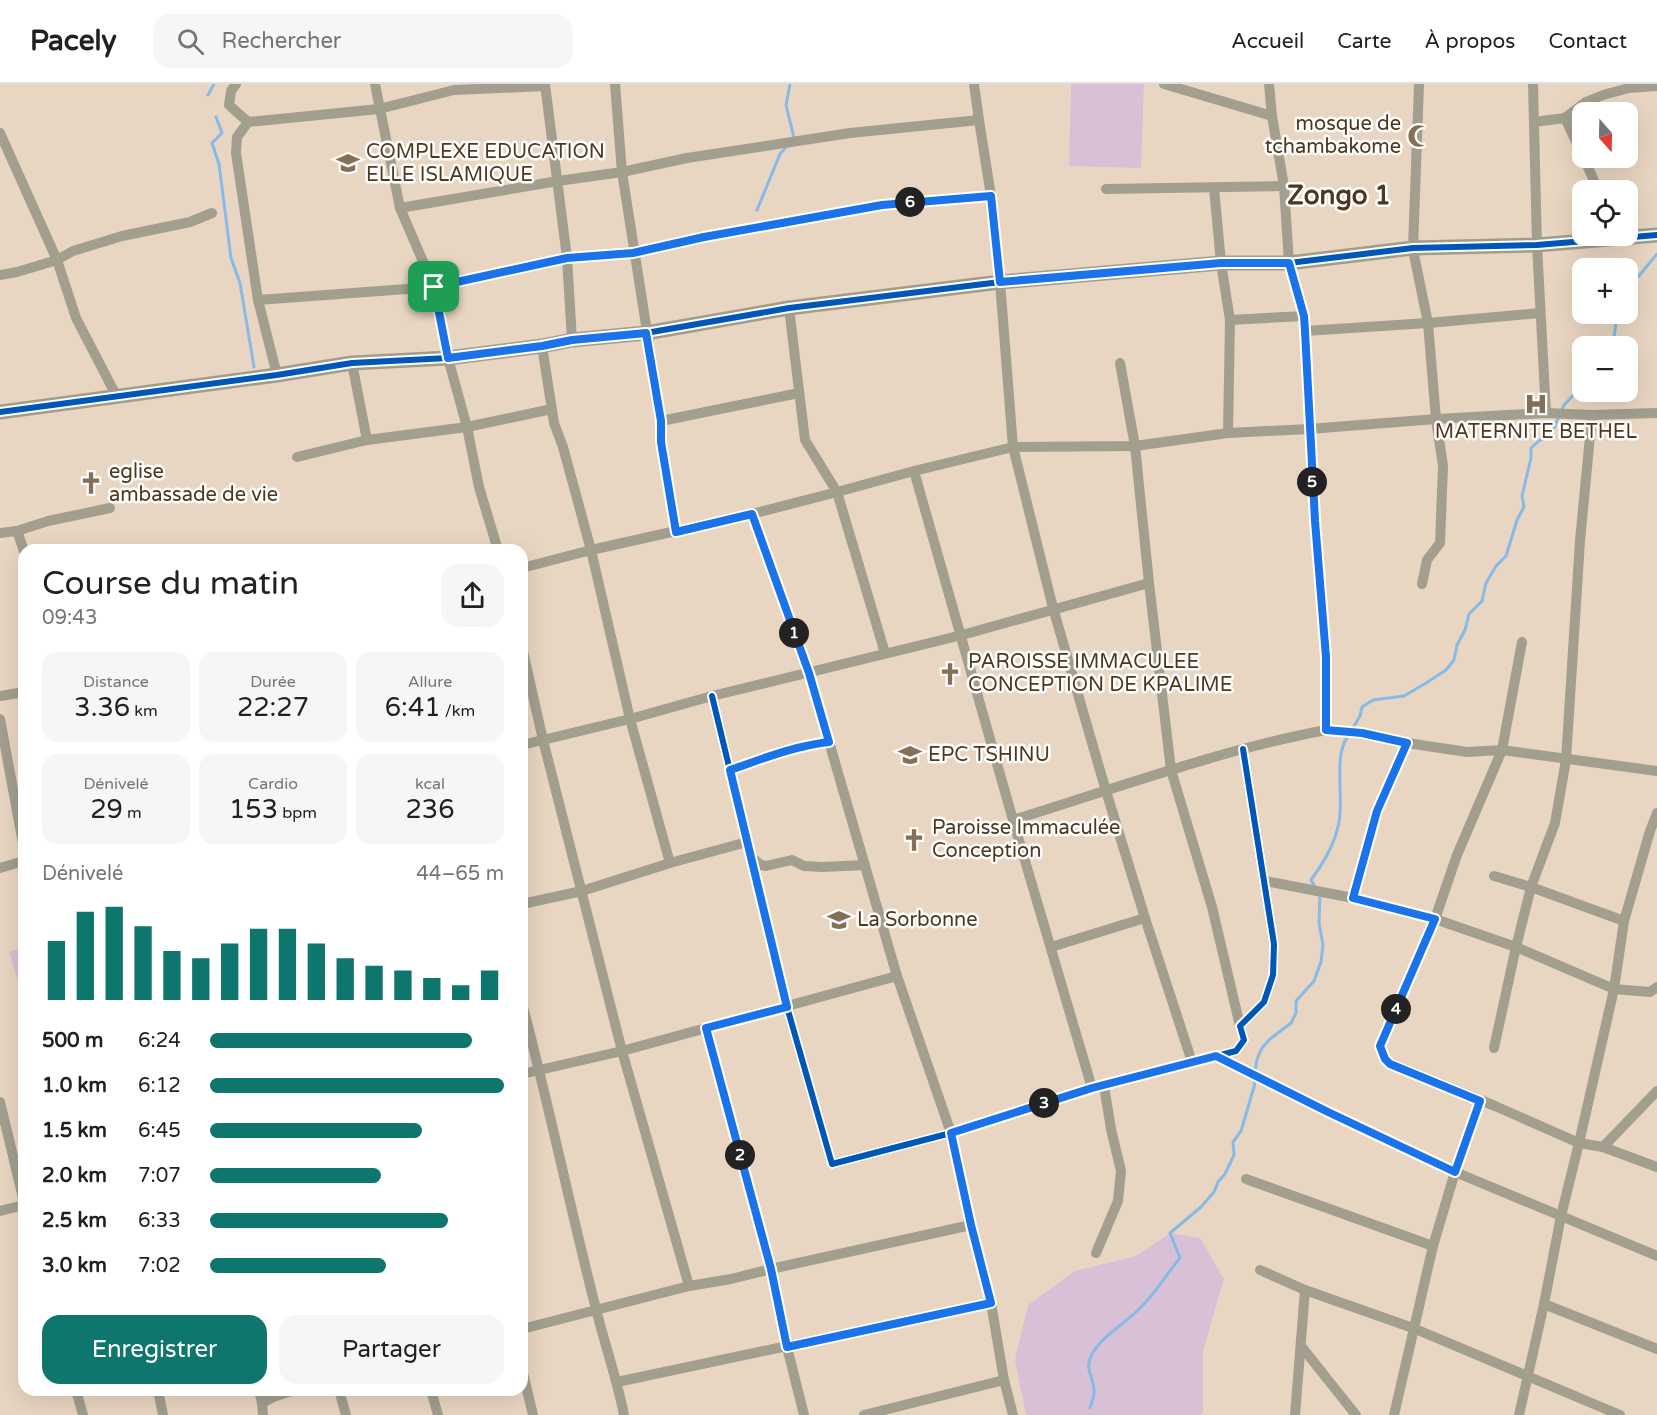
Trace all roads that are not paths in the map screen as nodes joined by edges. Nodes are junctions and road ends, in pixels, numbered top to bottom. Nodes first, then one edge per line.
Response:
1 (236, 84) edge
2 (375, 84) edge
3 (615, 84) edge
4 (974, 84) edge
5 (1164, 84) edge
6 (1269, 84) edge
7 (1419, 84) edge
8 (1533, 84) edge
9 (545, 85) edge
10 (1657, 86) edge
11 (379, 109) junction
12 (1272, 116) junction
13 (1565, 118) junction
14 (978, 120) junction
15 (248, 122) junction
16 (1534, 122) junction
17 (0, 133) edge
18 (1572, 133) edge
19 (621, 172) junction
20 (558, 181) junction
21 (1284, 186) junction
22 (1214, 188) junction
23 (1106, 189) dead end
24 (991, 196) junction
25 (400, 208) junction
26 (212, 213) dead end
27 (1572, 241) edge
28 (1537, 245) junction
29 (1413, 249) junction
30 (633, 253) junction
31 (567, 258) junction
32 (57, 260) junction
33 (1221, 263) junction
34 (1289, 263) junction
35 (0, 275) edge
36 (1000, 282) junction
37 (434, 287) junction
38 (258, 300) junction
39 (789, 308) junction
40 (1540, 313) junction
41 (1304, 316) junction
42 (1230, 320) junction
43 (1428, 323) junction
44 (1305, 331) junction
45 (646, 333) junction
46 (572, 340) junction
47 (542, 346) junction
48 (448, 358) junction
49 (352, 363) junction
50 (1120, 363) dead end
51 (277, 375) junction
52 (799, 393) junction
53 (117, 397) junction
54 (552, 410) junction
55 (0, 412) edge
56 (1546, 413) junction
57 (1657, 413) edge
58 (1592, 415) junction
59 (1436, 419) junction
60 (661, 421) junction
61 (467, 427) junction
62 (1309, 429) junction
63 (1228, 433) junction
64 (367, 440) junction
65 (1135, 446) junction
66 (1013, 447) junction
67 (297, 457) dead end
68 (914, 471) junction
69 (837, 492) junction
70 (110, 508) dead end
71 (752, 514) junction
72 (17, 531) junction
73 (676, 532) junction
74 (0, 534) edge
75 (22, 544) edge
76 (496, 544) edge
77 (591, 550) junction
78 (528, 566) edge
79 (1149, 583) junction
80 (1422, 584) dead end
81 (1053, 609) junction
82 (962, 635) junction
83 (1522, 642) dead end
84 (885, 653) junction
85 (809, 673) junction
86 (528, 674) edge
87 (18, 693) edge
88 (0, 696) edge
89 (712, 696) junction
90 (0, 719) edge
91 (630, 719) junction
92 (1326, 730) junction
93 (543, 740) junction
94 (829, 742) junction
95 (1407, 743) junction
96 (528, 744) edge
97 (1243, 749) junction
98 (1502, 750) junction
99 (1566, 760) junction
100 (730, 770) junction
101 (1172, 770) junction
102 (1657, 771) edge
103 (1106, 791) junction
104 (1657, 813) edge
105 (18, 816) edge
106 (1013, 820) junction
107 (1653, 835) edge
108 (747, 842) junction
109 (751, 857) junction
110 (670, 862) junction
111 (18, 863) edge
112 (865, 865) junction
113 (0, 868) edge
114 (1494, 876) dead end
115 (1265, 880) junction
116 (1531, 887) junction
117 (582, 891) junction
118 (1353, 898) junction
119 (528, 903) edge
120 (1145, 918) junction
121 (1435, 919) junction
122 (1624, 921) junction
123 (1051, 947) junction
124 (1516, 947) junction
125 (897, 976) junction
126 (1657, 987) edge
127 (1614, 989) junction
128 (787, 1007) junction
129 (528, 1025) edge
130 (1240, 1026) junction
131 (706, 1028) junction
132 (1494, 1048) dead end
133 (622, 1051) junction
134 (1216, 1056) junction
135 (1192, 1062) junction
136 (540, 1070) junction
137 (528, 1073) edge
138 (1098, 1087) junction
139 (1657, 1091) edge
140 (1480, 1101) junction
141 (0, 1102) edge
142 (951, 1133) junction
143 (1579, 1143) junction
144 (1603, 1147) junction
145 (1657, 1167) edge
146 (1455, 1172) junction
147 (18, 1178) edge
148 (1246, 1179) dead end
149 (18, 1206) edge
150 (0, 1211) edge
151 (1561, 1216) junction
152 (971, 1225) junction
153 (1433, 1246) junction
154 (1096, 1252) dead end
155 (1657, 1256) edge
156 (771, 1269) junction
157 (1260, 1270) dead end
158 (689, 1286) junction
159 (1305, 1290) junction
160 (991, 1303) junction
161 (1544, 1304) junction
162 (596, 1310) junction
163 (528, 1327) edge
164 (1413, 1328) junction
165 (1301, 1346) junction
166 (787, 1347) junction
167 (1657, 1349) edge
168 (1528, 1377) junction
169 (1004, 1380) junction
170 (617, 1382) junction
171 (528, 1394) edge
172 (78, 1396) edge
173 (159, 1396) edge
174 (260, 1396) edge
175 (276, 1396) edge
176 (341, 1396) edge
177 (433, 1396) edge
178 (262, 1403) junction
179 (83, 1415) edge
180 (163, 1415) edge
181 (263, 1415) edge
182 (346, 1415) edge
183 (438, 1415) edge
184 (533, 1415) edge
185 (624, 1415) edge
186 (804, 1415) edge
187 (864, 1415) edge
188 (1013, 1415) edge
189 (1295, 1415) edge
190 (1356, 1415) edge
191 (1394, 1415) edge
192 (1519, 1415) edge
193 (1620, 1415) edge

1 - 15 street
2 - 11 street
3 - 19 street
4 - 14 street
5 - 12 street
6 - 12 street
7 - 29 street
8 - 16 street
9 - 11 street
9 - 20 street
10 - 13 street
11 - 15 street
11 - 25 street
12 - 21 street
13 - 16 street
13 - 18 street
14 - 19 street
14 - 24 street
15 - 38 street
16 - 28 street
17 - 32 street
19 - 20 street
19 - 30 street
20 - 25 street
20 - 31 street
21 - 22 street
21 - 34 street
22 - 23 street
22 - 33 street
24 - 30 street
24 - 36 street
25 - 37 street
26 - 32 street
27 - 28 street
28 - 29 street
28 - 40 street
29 - 34 street
29 - 43 street
30 - 31 street
30 - 45 street
31 - 37 street
31 - 46 street
32 - 35 street
32 - 53 street
33 - 34 street
33 - 36 street
33 - 42 street
34 - 41 street
36 - 39 street
36 - 66 street
37 - 38 street
37 - 48 street
38 - 51 street
39 - 45 street
39 - 52 street
40 - 43 street
40 - 56 street
41 - 42 street
41 - 44 street
42 - 63 street
43 - 44 street
43 - 59 street
44 - 62 street
45 - 46 street
45 - 60 street
46 - 47 street
47 - 48 street
47 - 54 street
48 - 49 street
48 - 61 street
49 - 51 street
49 - 64 street
50 - 65 street
51 - 53 street
52 - 60 street
52 - 69 street
53 - 55 street
54 - 61 street
54 - 77 street
56 - 58 street
56 - 59 street
57 - 58 street
58 - 99 street
59 - 62 street
59 - 80 street
60 - 73 street
61 - 64 street
61 - 76 street
62 - 63 street
62 - 92 street
63 - 65 street
64 - 67 street
65 - 66 street
65 - 79 street
66 - 68 street
66 - 81 street
68 - 69 street
68 - 82 street
69 - 71 street
69 - 84 street
70 - 72 street
71 - 73 street
71 - 85 street
72 - 74 street
72 - 75 street
73 - 77 street
77 - 78 street
77 - 91 street
79 - 81 street
79 - 101 street
81 - 82 street
81 - 103 street
82 - 84 street
82 - 106 street
83 - 98 street
84 - 85 street
85 - 89 street
85 - 94 street
86 - 93 street
87 - 88 street
89 - 91 street
89 - 100 street
90 - 105 street
91 - 93 street
91 - 110 street
92 - 95 street
92 - 97 street
93 - 96 street
93 - 117 street
94 - 100 street
94 - 112 street
95 - 98 street
95 - 118 street
97 - 101 street
97 - 115 street
98 - 99 street
98 - 121 street
99 - 102 street
99 - 116 street
100 - 108 street
101 - 103 street
101 - 130 street
103 - 106 street
103 - 120 street
104 - 107 street
106 - 123 street
107 - 122 street
108 - 109 street
108 - 110 street
109 - 112 street
109 - 128 street
110 - 117 street
111 - 113 street
112 - 125 street
114 - 116 street
115 - 118 street
115 - 130 street
116 - 122 street
116 - 124 street
117 - 119 street
117 - 133 street
118 - 121 street
120 - 123 street
120 - 135 street
121 - 124 street
121 - 140 street
122 - 127 street
123 - 138 street
124 - 127 street
124 - 132 street
125 - 128 street
125 - 142 street
126 - 127 street
127 - 143 street
128 - 131 street
128 - 142 street
129 - 136 street
130 - 134 street
131 - 133 street
131 - 156 street
133 - 136 street
133 - 158 street
134 - 135 street
134 - 146 street
135 - 138 street
136 - 137 street
136 - 162 street
138 - 142 street
138 - 154 street
139 - 144 street
140 - 143 street
140 - 146 street
141 - 147 street
142 - 152 street
143 - 144 street
143 - 151 street
144 - 145 street
146 - 151 street
146 - 153 street
148 - 153 street
149 - 150 street
151 - 155 street
151 - 161 street
152 - 156 street
152 - 160 street
153 - 164 street
156 - 158 street
156 - 166 street
157 - 159 street
158 - 162 street
159 - 164 street
159 - 165 street
160 - 166 street
160 - 169 street
161 - 167 street
161 - 168 street
162 - 163 street
162 - 170 street
164 - 168 street
164 - 191 street
165 - 189 street
165 - 190 street
166 - 170 street
166 - 186 street
168 - 192 street
168 - 193 street
169 - 187 street
169 - 188 street
170 - 185 street
171 - 184 street
172 - 179 street
173 - 180 street
174 - 178 street
175 - 178 street
176 - 182 street
177 - 183 street
178 - 181 street

